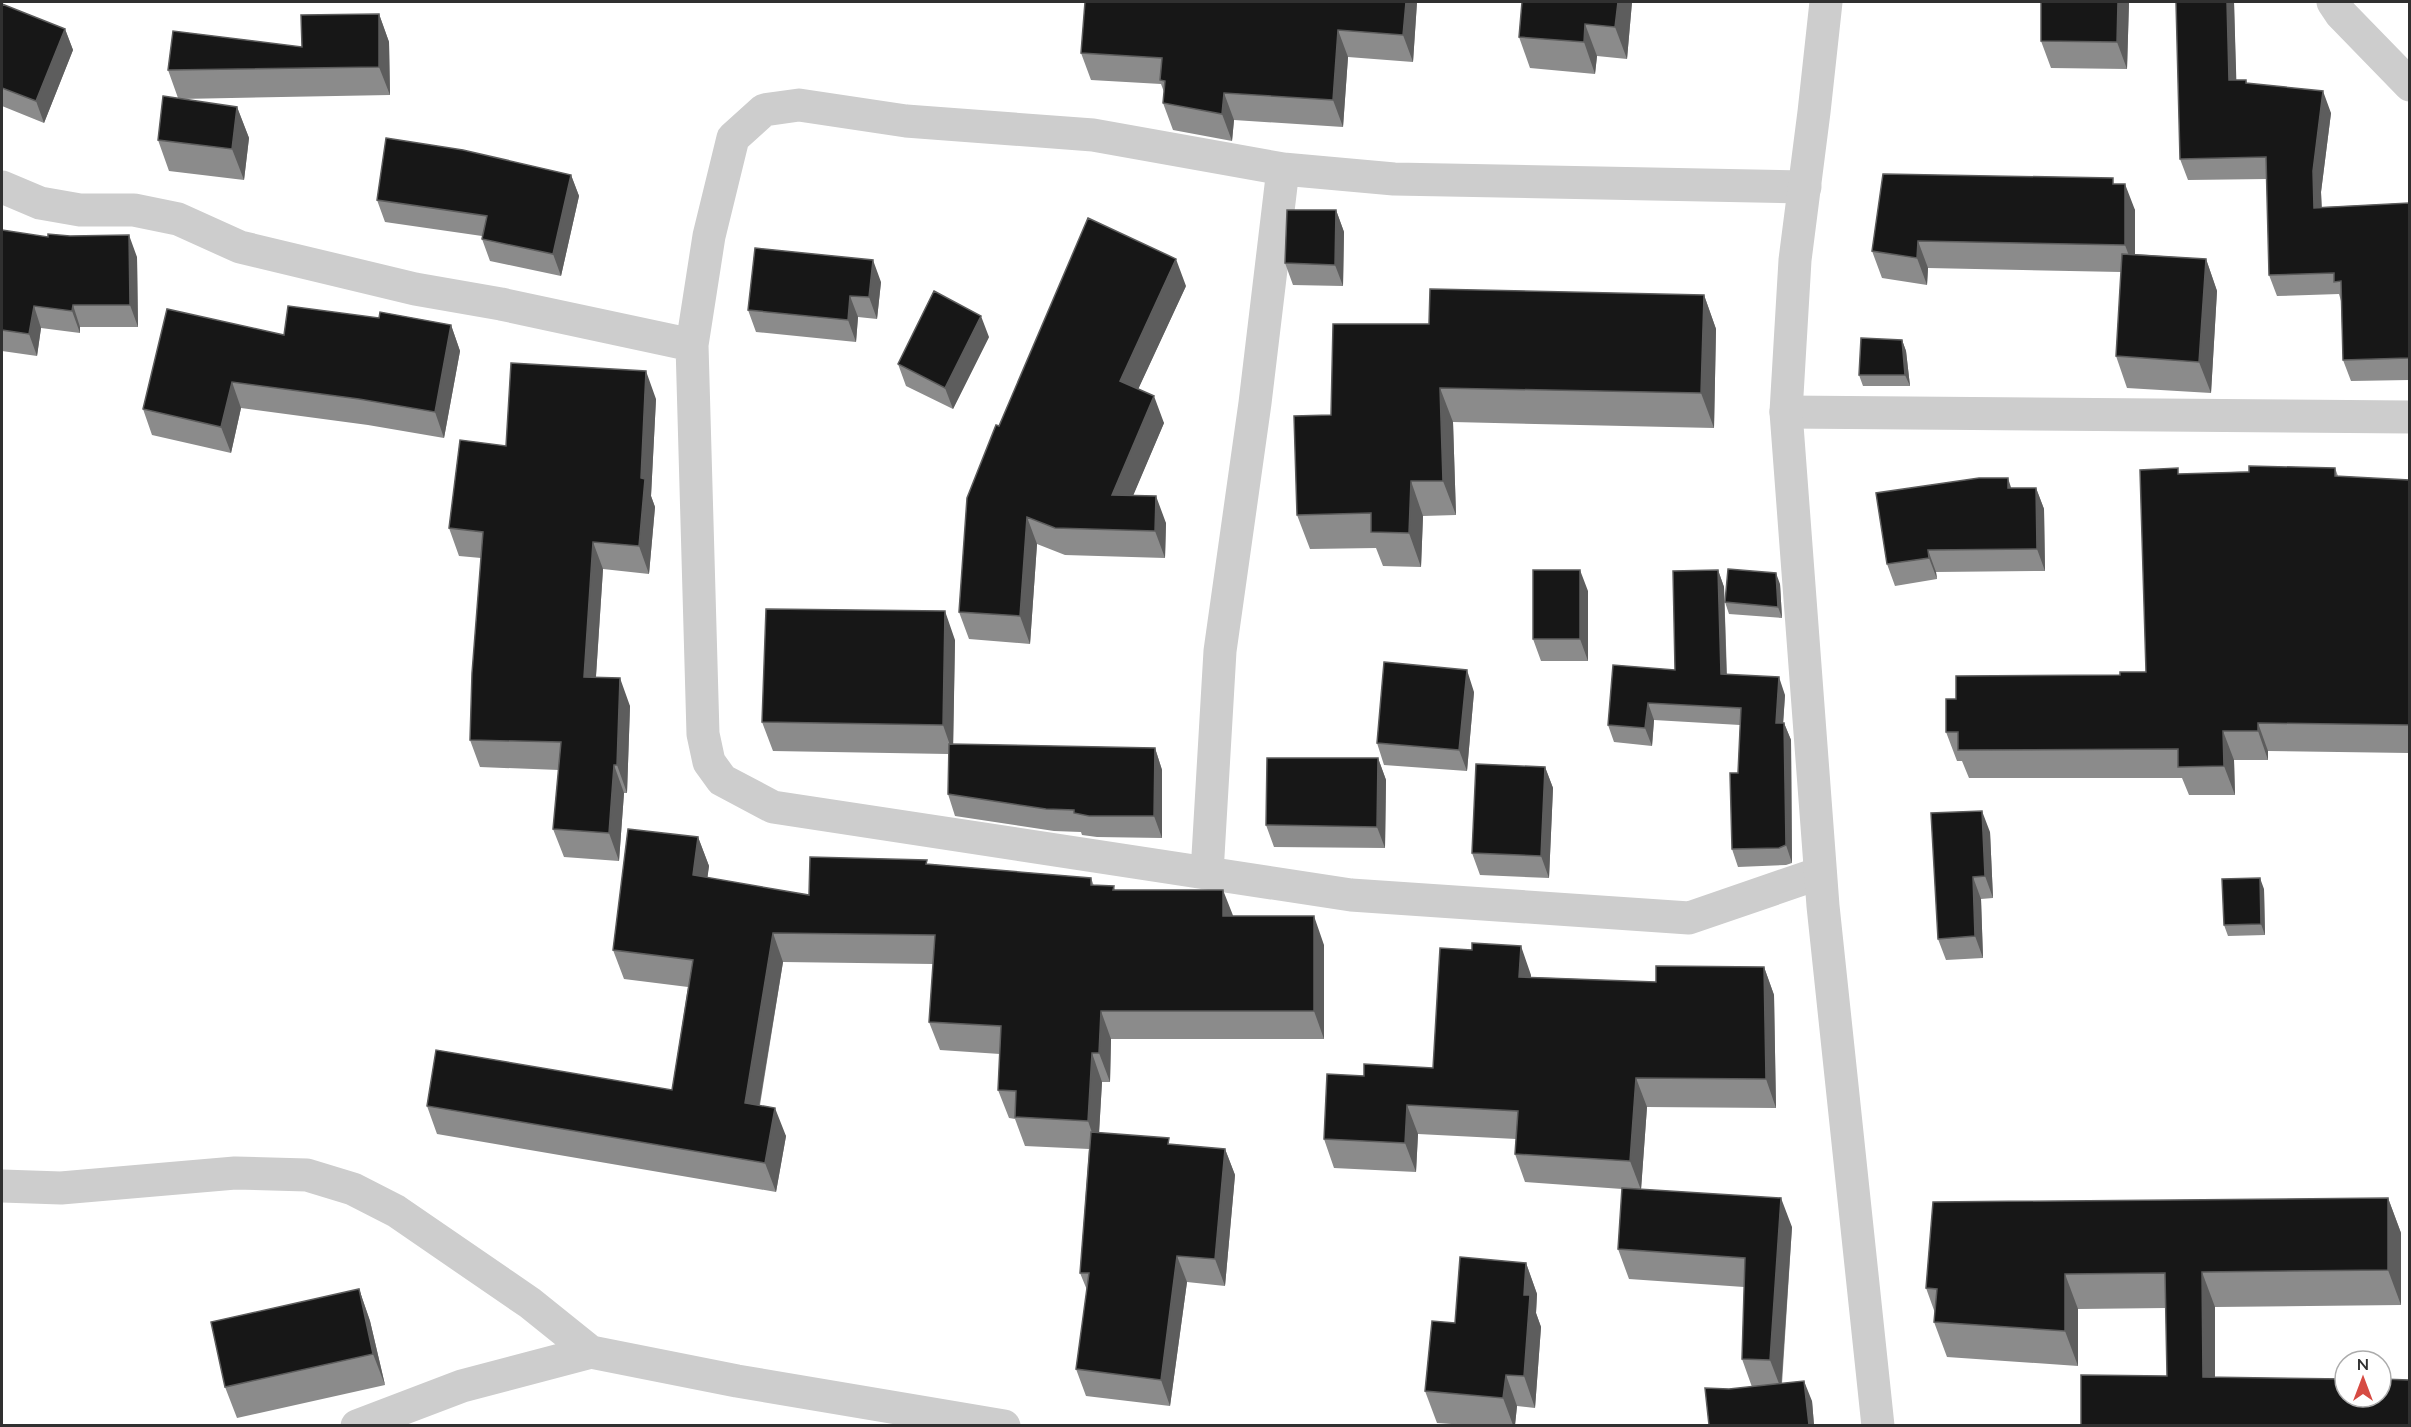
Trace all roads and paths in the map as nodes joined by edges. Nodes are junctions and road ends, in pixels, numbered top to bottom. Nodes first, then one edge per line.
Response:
1 (1826, 2) edge
2 (2333, 2) edge
3 (2409, 85) edge
4 (1282, 169) junction
5 (2, 187) edge
6 (1805, 187) junction
7 (692, 345) junction
8 (1786, 412) junction
9 (2409, 417) edge
10 (1207, 873) junction
11 (1820, 873) junction
12 (2, 1186) edge
13 (591, 1352) junction
14 (1875, 1423) edge
15 (357, 1425) edge
16 (1004, 1425) edge

1 - 6 street
2 - 3 street
4 - 6 street
4 - 7 street
4 - 10 street
5 - 7 street
6 - 8 street
7 - 10 street
8 - 9 street
8 - 11 street
10 - 11 street
11 - 14 street
12 - 13 street
13 - 15 street
13 - 16 street

